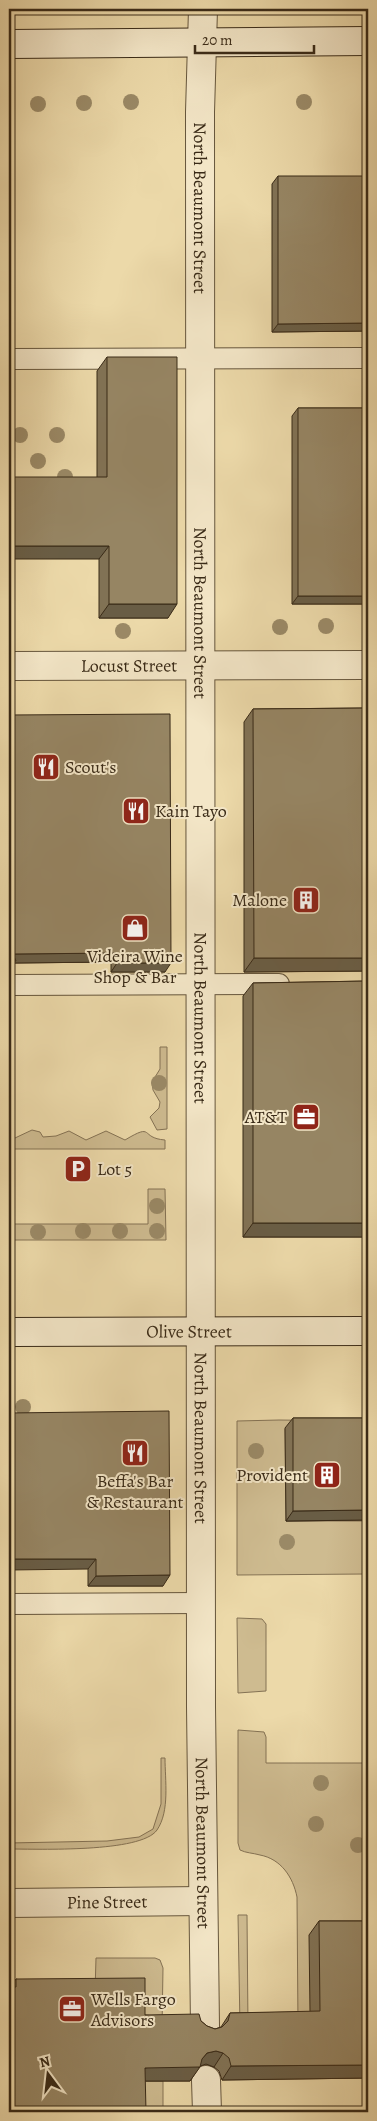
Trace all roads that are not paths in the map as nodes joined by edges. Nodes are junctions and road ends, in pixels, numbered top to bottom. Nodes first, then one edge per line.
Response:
1 (203, 9) edge
2 (368, 41) edge
3 (9, 44) edge
4 (202, 44) junction
5 (368, 358) edge
6 (9, 359) edge
7 (200, 359) junction
8 (368, 664) edge
9 (200, 665) junction
10 (9, 666) edge
11 (300, 984) edge
12 (9, 985) edge
13 (201, 985) junction
14 (201, 1331) junction
15 (368, 1331) edge
16 (9, 1332) edge
17 (201, 1603) junction
18 (9, 1604) edge
19 (203, 1901) junction
20 (9, 1903) edge
21 (205, 2027) edge
22 (206, 2080) dead end
23 (207, 2112) edge

1 - 4 street, North Beaumont Street
2 - 4 street
3 - 4 street
4 - 7 street, North Beaumont Street
5 - 7 lane
6 - 7 lane
7 - 9 street, North Beaumont Street
8 - 9 street, Locust Street
9 - 10 street, Locust Street
9 - 13 street, North Beaumont Street
11 - 13 lane
12 - 13 lane
13 - 14 street, North Beaumont Street
14 - 15 street, Olive Street
14 - 16 street, Olive Street
14 - 17 street, North Beaumont Street
17 - 18 lane
17 - 19 street, North Beaumont Street
19 - 20 street, Pine Street
19 - 21 street, North Beaumont Street
22 - 23 street

